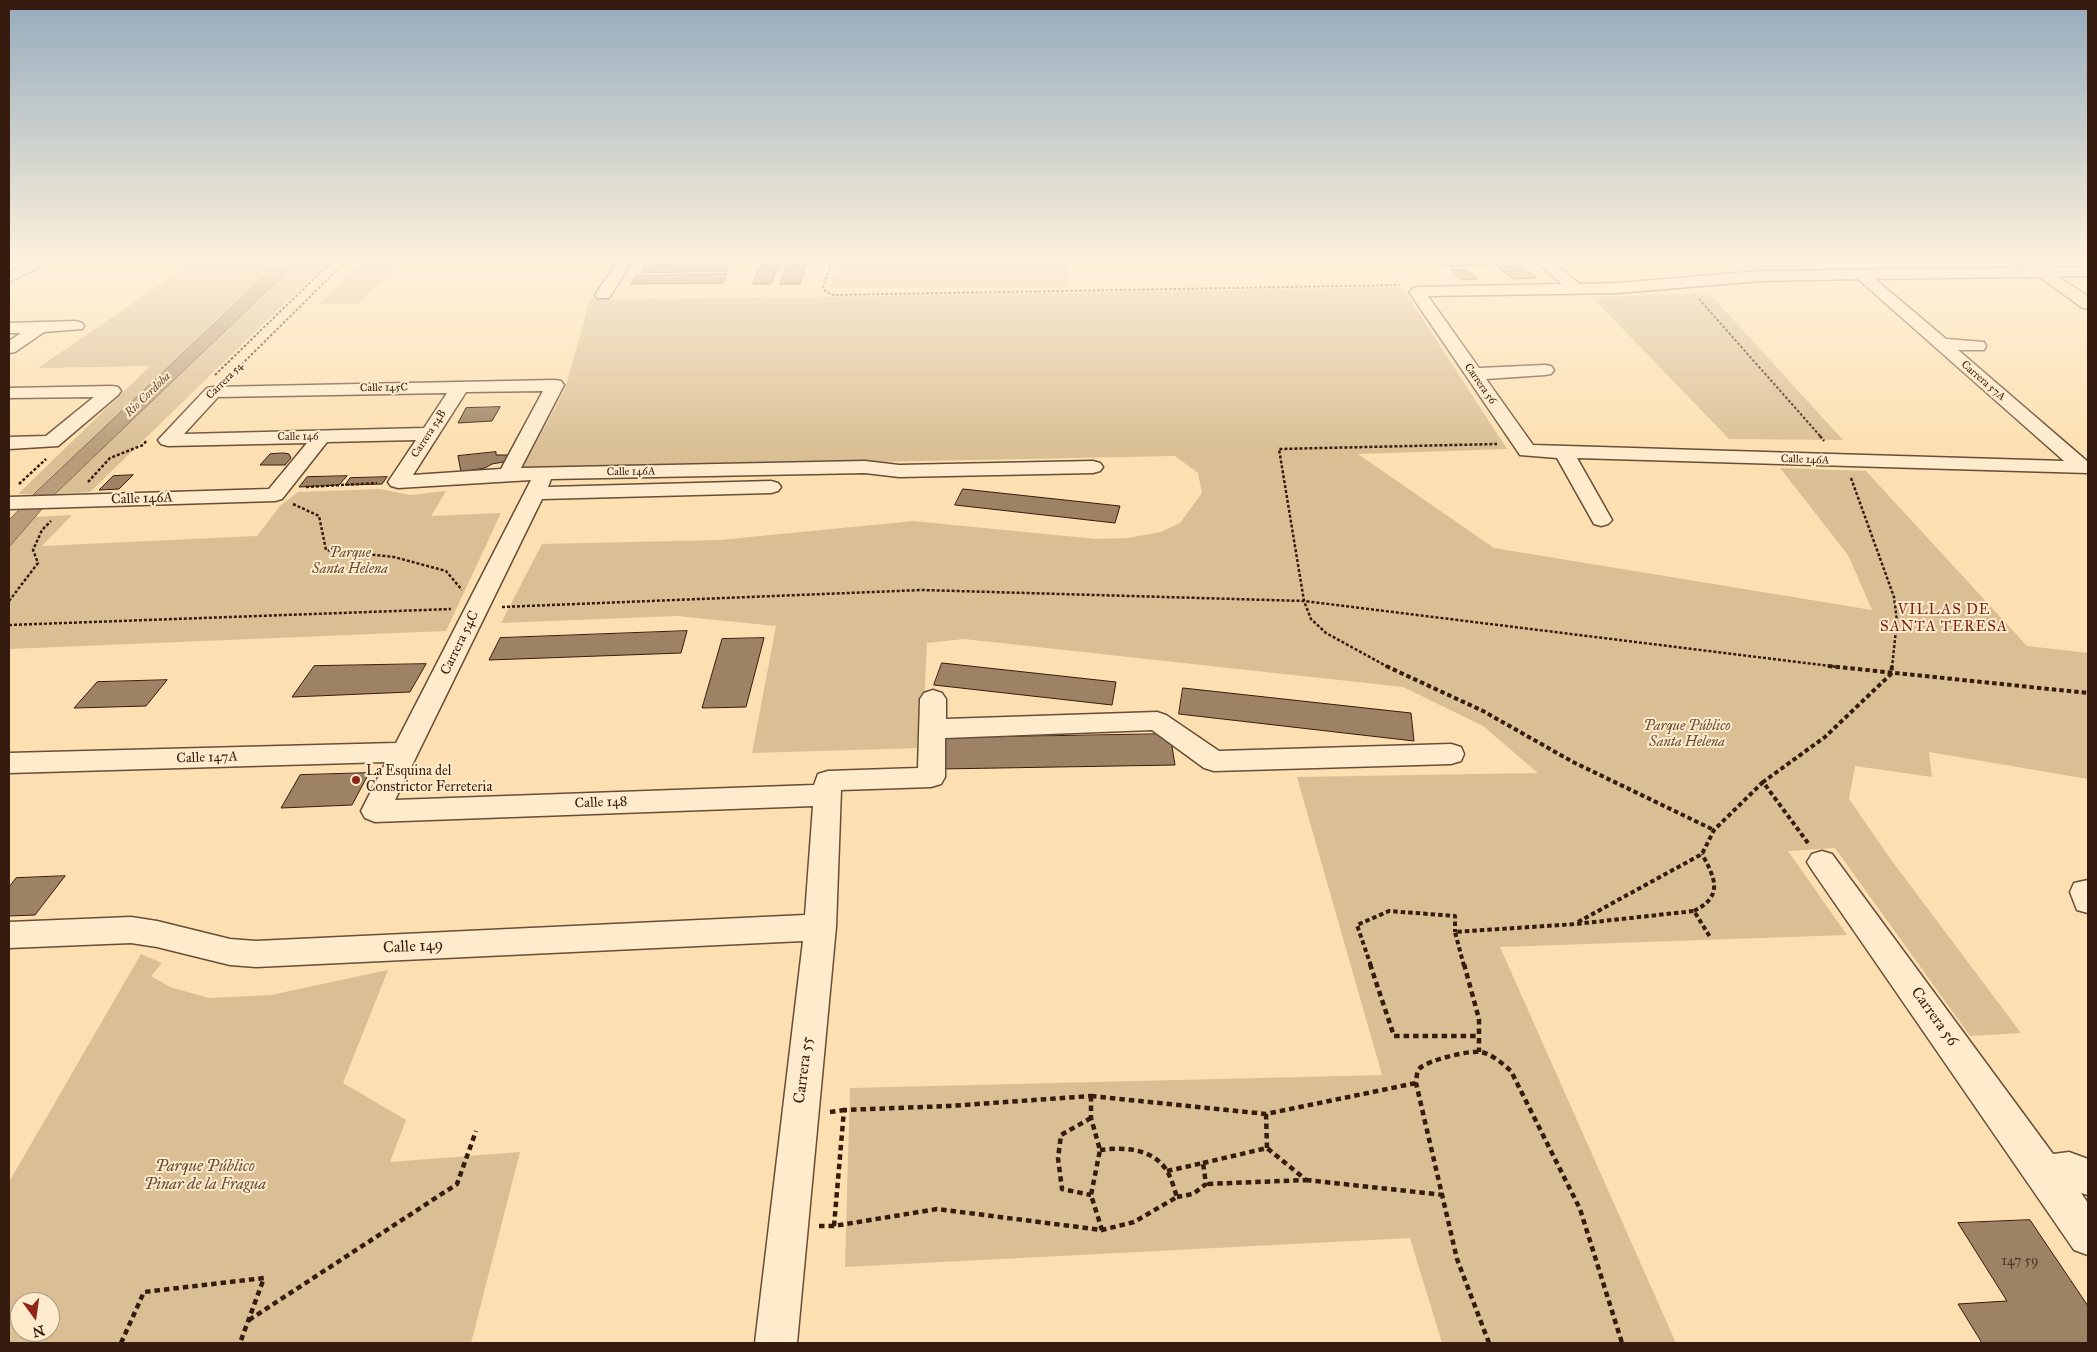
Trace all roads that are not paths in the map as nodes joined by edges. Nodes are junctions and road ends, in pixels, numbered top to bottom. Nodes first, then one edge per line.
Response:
1 (1439, 323) edge
2 (1917, 323) edge
3 (76, 326) dead end
4 (40, 327) junction
5 (9, 328) edge
6 (1941, 344) junction
7 (1978, 346) dead end
8 (9, 348) edge
9 (1545, 370) dead end
10 (1474, 374) junction
11 (213, 384) joint
12 (460, 387) junction
13 (9, 393) edge
14 (429, 434) junction
15 (322, 436) junction
16 (159, 439) joint
17 (9, 443) edge
18 (1524, 447) joint
19 (1564, 452) junction
20 (1093, 467) dead end
21 (2083, 468) joint
22 (508, 474) junction
23 (398, 482) joint
24 (539, 484) junction
25 (770, 487) dead end
26 (13, 498) edge
27 (1601, 520) dead end
28 (934, 699) dead end
29 (933, 729) junction
30 (405, 752) junction
31 (1450, 754) dead end
32 (9, 764) edge
33 (826, 796) junction
34 (375, 811) joint
35 (1822, 862) road end
36 (820, 927) junction
37 (9, 935) edge
38 (2045, 1173) junction
39 (2088, 1177) edge
40 (2088, 1236) edge
41 (776, 1343) edge

1 - 10 street, Carrera 56
2 - 6 street, Carrera 57A
3 - 4 street
4 - 5 street
4 - 8 street
6 - 7 street
6 - 21 street, Carrera 57A
9 - 10 street
10 - 18 street, Carrera 56
11 - 12 street, Calle 145C
11 - 16 street, Carrera 54
12 - 14 street, Carrera 54B
12 - 22 street, Calle 145C
13 - 17 street
14 - 15 street, Calle 146
14 - 23 street, Carrera 54B
15 - 16 street, Calle 146
15 - 26 street, Calle 146A
18 - 19 street, Calle 146A
19 - 21 street, Calle 146A
19 - 27 street
20 - 24 street, Calle 146A
22 - 23 street, Calle 146A
22 - 24 street, Calle 146A
24 - 25 street
24 - 30 street, Carrera 54C
28 - 29 street
29 - 31 street
29 - 33 street
30 - 32 street, Calle 147A
30 - 34 street, Carrera 54C
33 - 34 street, Calle 148
33 - 36 street, Carrera 55
35 - 38 street, Carrera 56
36 - 37 street, Calle 149
36 - 41 street, Carrera 55
38 - 39 street
38 - 40 street, Carrera 56

